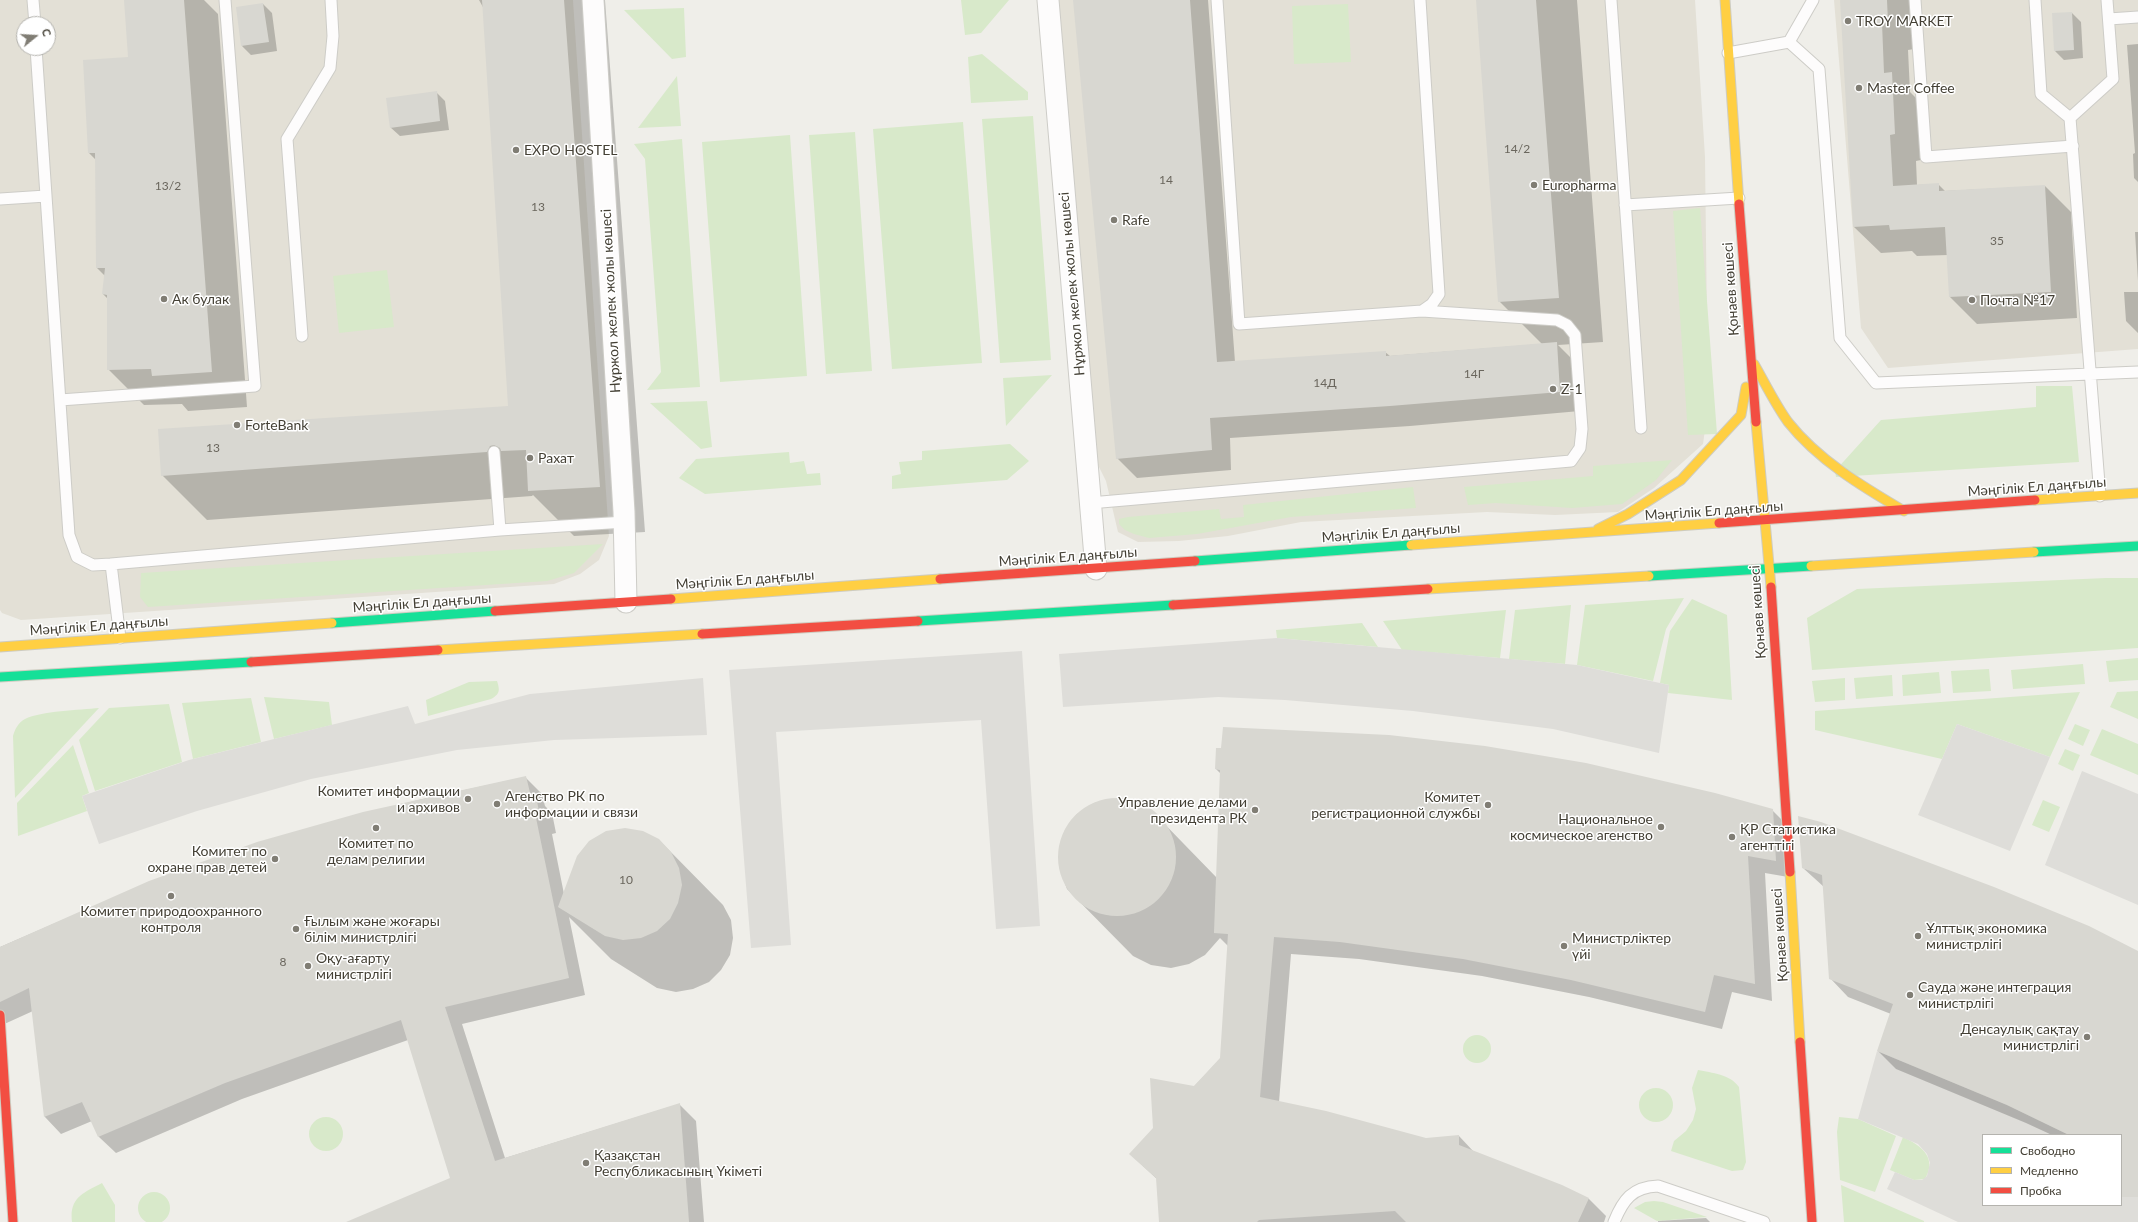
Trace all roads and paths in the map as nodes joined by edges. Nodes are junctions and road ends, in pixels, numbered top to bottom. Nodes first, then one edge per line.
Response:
1 (33, 0) edge
2 (225, 0) edge
3 (331, 0) edge
4 (593, 0) edge
5 (1048, 0) edge
6 (1217, 0) edge
7 (1420, 0) edge
8 (1611, 0) edge
9 (1725, 0) edge
10 (1813, 0) edge
11 (1915, 0) edge
12 (2035, 0) edge
13 (2107, 0) edge
14 (34, 16) edge
15 (2138, 17) edge
16 (2109, 19) junction
17 (1789, 42) junction
18 (1728, 53) junction
19 (37, 56) edge
20 (2070, 118) junction
21 (2073, 146) junction
22 (46, 196) junction
23 (1739, 198) junction
24 (0, 199) edge
25 (1625, 205) junction
26 (1422, 311) junction
27 (302, 336) dead end
28 (1750, 358) junction
29 (2138, 372) edge
30 (2090, 373) junction
31 (60, 400) junction
32 (1641, 428) dead end
33 (494, 452) dead end
34 (2138, 493) edge
35 (2100, 496) junction
36 (1090, 503) junction
37 (1904, 511) junction
38 (1765, 521) junction
39 (625, 522) junction
40 (500, 530) junction
41 (1589, 533) junction
42 (2138, 546) edge
43 (111, 564) junction
44 (1770, 568) junction
45 (1096, 569) junction
46 (626, 602) junction
47 (120, 638) junction
48 (0, 647) edge
49 (0, 677) edge
50 (0, 1015) edge
51 (13, 1222) edge
52 (1614, 1222) edge
53 (1764, 1222) edge
54 (1812, 1222) edge

1 - 14 lane
2 - 31 lane
3 - 27 lane
4 - 39 street, Нұржол желек жолы көшесі
5 - 36 street, Нұржол желек жолы көшесі
6 - 26 lane
7 - 26 lane
8 - 25 lane
9 - 18 main road, Қонаев көшесі
10 - 17 lane
11 - 21 lane
12 - 20 lane
13 - 16 lane
15 - 16 lane
16 - 20 lane
17 - 18 lane
17 - 30 lane
18 - 23 main road, Қонаев көшесі
19 - 22 lane
20 - 21 lane
21 - 30 lane
22 - 24 lane
22 - 31 lane
23 - 25 lane
23 - 28 main road, Қонаев көшесі
25 - 32 lane
26 - 36 lane
28 - 37 main road
28 - 38 main road, Қонаев көшесі
28 - 41 main road
29 - 30 lane
30 - 35 lane
31 - 43 lane
33 - 40 lane
34 - 35 main road, Мәңгілік Ел даңғылы
35 - 37 main road, Мәңгілік Ел даңғылы
36 - 45 street, Нұржол желек жолы көшесі
37 - 38 main road, Мәңгілік Ел даңғылы
38 - 41 main road, Мәңгілік Ел даңғылы
38 - 44 main road, Қонаев көшесі
39 - 40 lane
39 - 46 street, Нұржол желек жолы көшесі
40 - 43 lane
41 - 45 main road, Мәңгілік Ел даңғылы
42 - 44 main road
43 - 47 lane
44 - 49 main road
44 - 54 main road, Қонаев көшесі
45 - 46 main road, Мәңгілік Ел даңғылы
46 - 47 main road, Мәңгілік Ел даңғылы
47 - 48 main road, Мәңгілік Ел даңғылы
50 - 51 main road
52 - 53 lane

